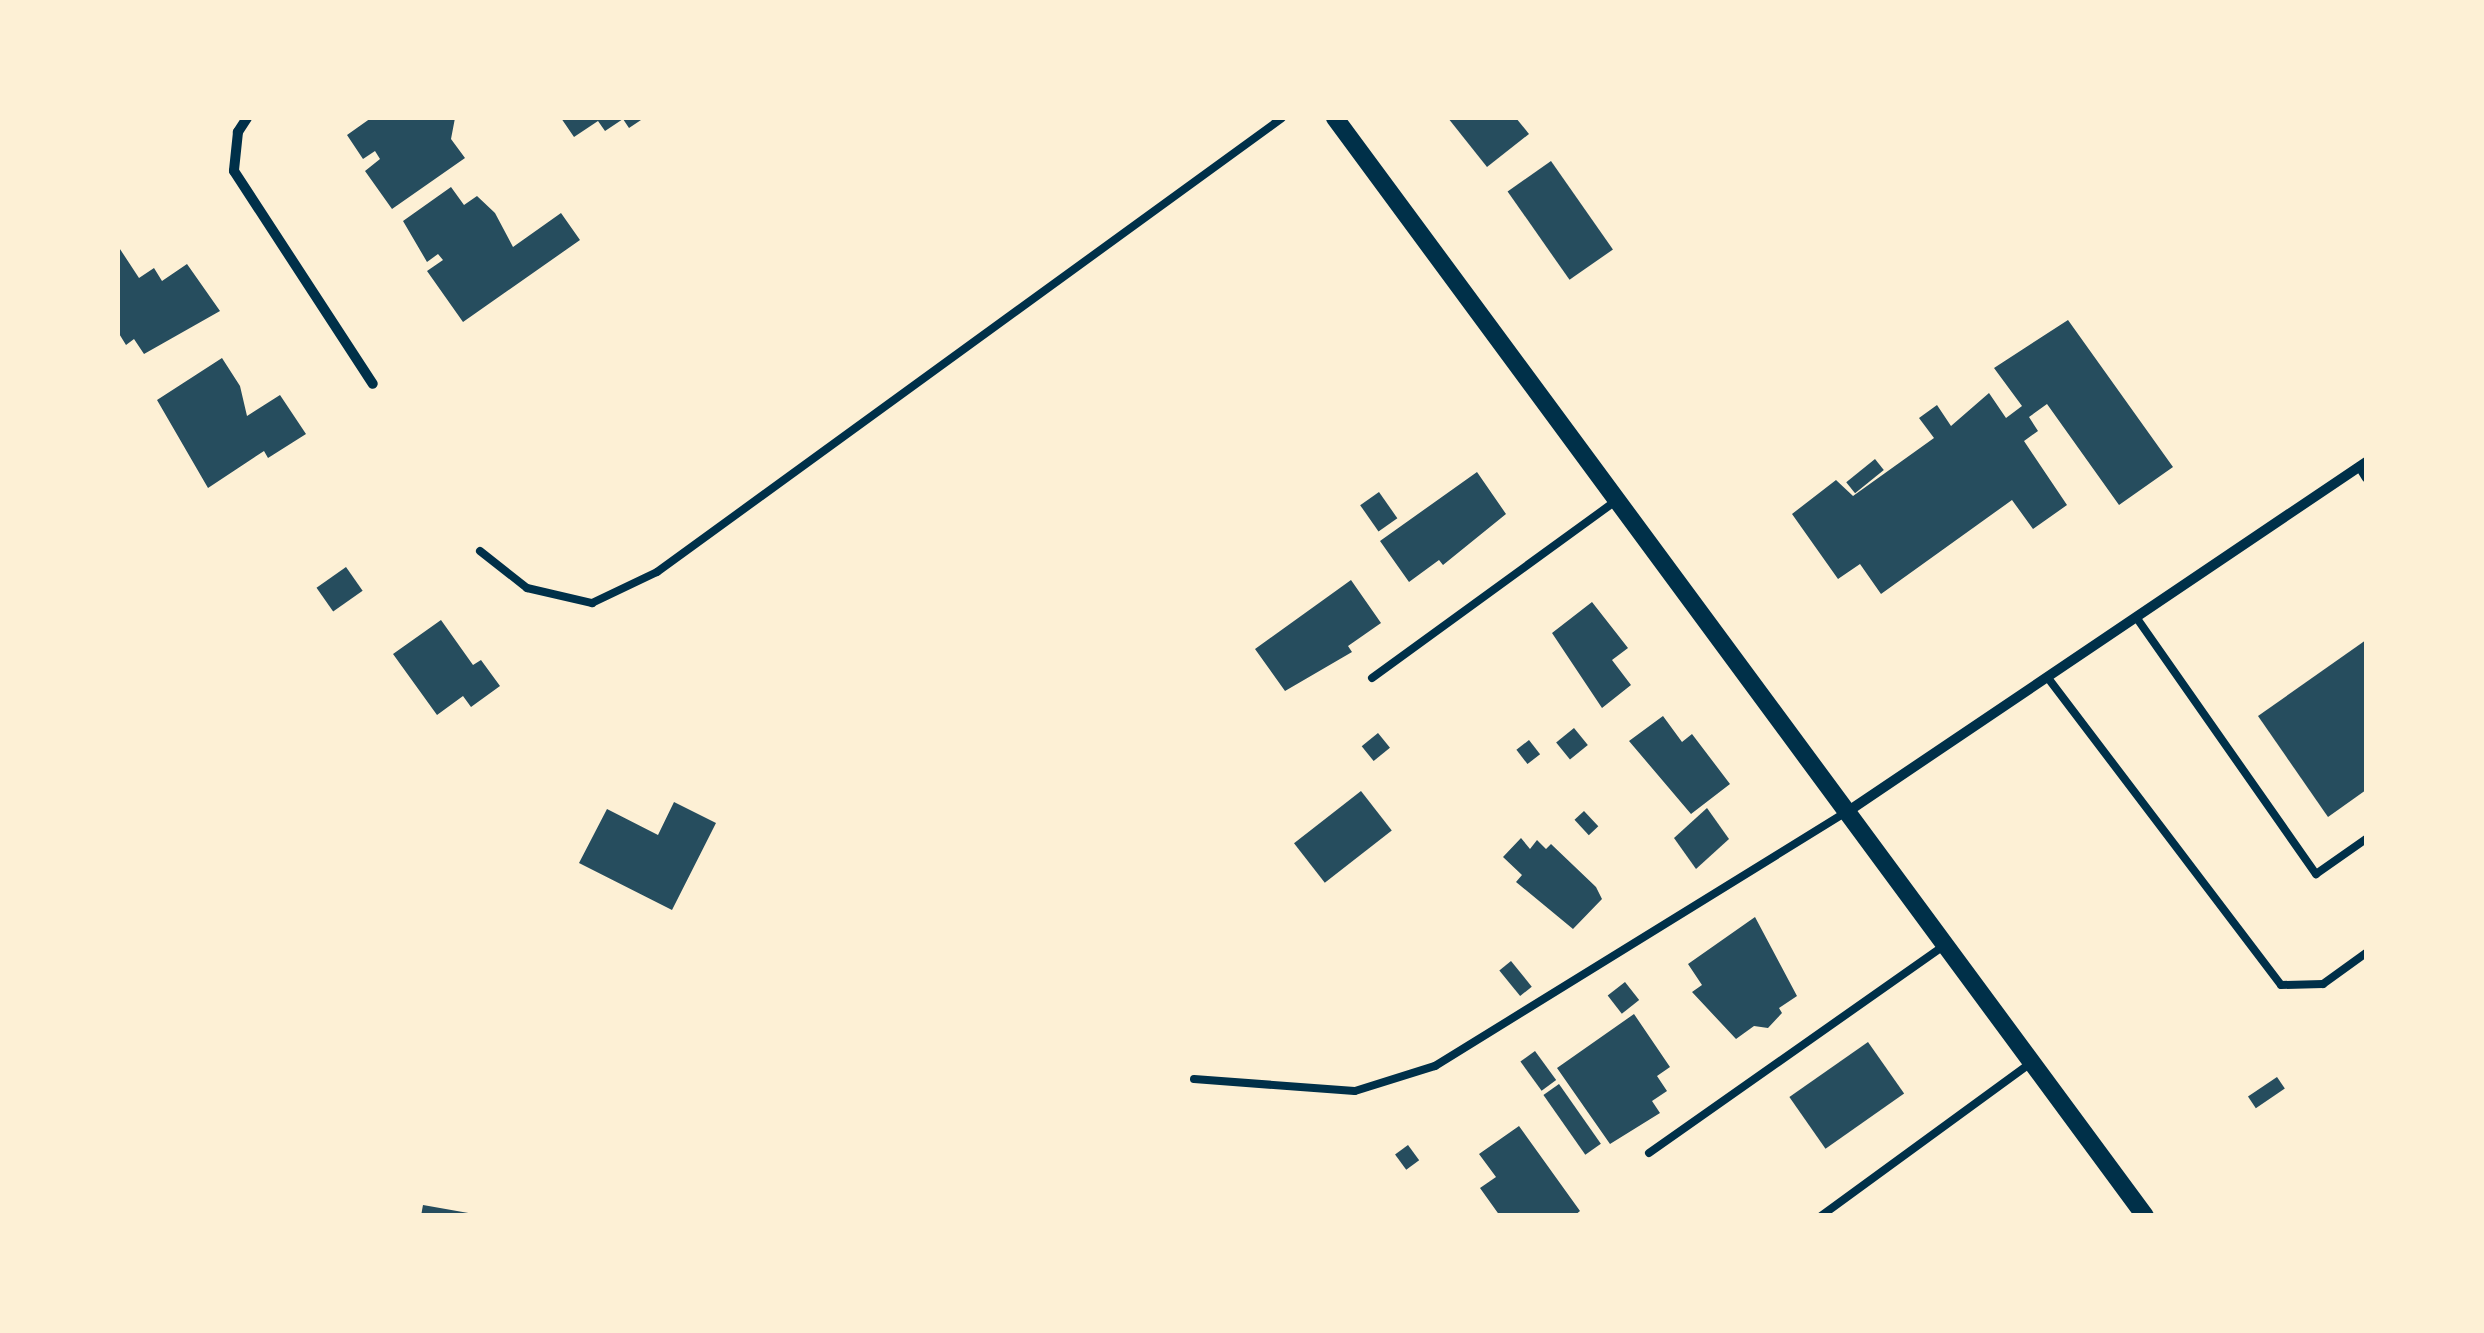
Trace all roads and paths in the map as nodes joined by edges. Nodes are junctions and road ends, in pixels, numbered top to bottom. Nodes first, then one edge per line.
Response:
1 (247, 118) edge
2 (1282, 118) edge
3 (1334, 118) edge
4 (372, 384) dead end
5 (2363, 465) edge
6 (2366, 478) edge
7 (1616, 502) junction
8 (480, 551) dead end
9 (2136, 617) junction
10 (1372, 678) dead end
11 (2048, 678) junction
12 (1847, 812) junction
13 (2366, 839) edge
14 (1944, 946) junction
15 (2366, 953) edge
16 (2031, 1063) junction
17 (1194, 1080) dead end
18 (1649, 1154) dead end
19 (1821, 1216) edge
20 (2145, 1216) edge

1 - 4 street
2 - 8 lane
3 - 7 street
5 - 6 lane
5 - 9 street
7 - 10 lane
7 - 12 street
9 - 11 street
9 - 13 lane
11 - 12 street
11 - 15 lane
12 - 14 street
12 - 17 lane
14 - 16 street
14 - 18 lane
16 - 19 lane
16 - 20 street

